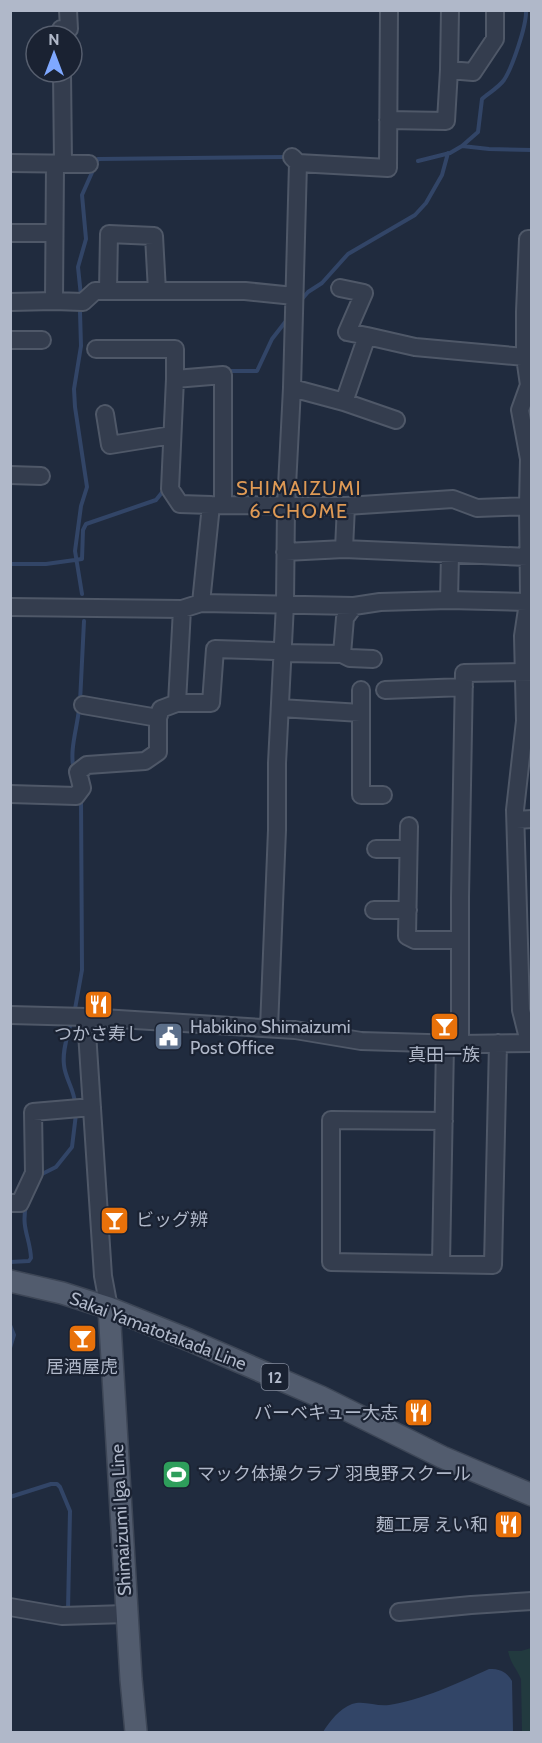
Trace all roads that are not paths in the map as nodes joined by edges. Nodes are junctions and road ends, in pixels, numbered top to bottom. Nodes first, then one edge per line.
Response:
1 (389, 10) edge
2 (450, 10) edge
3 (495, 10) edge
4 (449, 70) junction
5 (62, 84) edge
6 (388, 120) junction
7 (10, 163) edge
8 (59, 164) junction
9 (89, 164) dead end
10 (10, 233) edge
11 (54, 233) junction
12 (531, 239) edge
13 (340, 288) dead end
14 (108, 291) junction
15 (157, 291) junction
16 (294, 296) junction
17 (10, 302) edge
18 (54, 302) junction
19 (528, 312) edge
20 (367, 336) junction
21 (10, 340) edge
22 (42, 340) dead end
23 (96, 349) dead end
24 (525, 357) junction
25 (175, 379) junction
26 (530, 385) edge
27 (292, 387) junction
28 (344, 402) junction
29 (105, 414) dead end
30 (396, 420) dead end
31 (172, 435) junction
32 (530, 459) edge
33 (10, 475) edge
34 (41, 476) dead end
35 (217, 505) junction
36 (286, 506) junction
37 (346, 506) junction
38 (528, 506) junction
39 (530, 532) edge
40 (344, 549) junction
41 (285, 552) junction
42 (450, 554) junction
43 (528, 557) junction
44 (530, 598) edge
45 (449, 600) junction
46 (201, 603) junction
47 (285, 603) junction
48 (354, 606) junction
49 (10, 608) edge
50 (182, 609) junction
51 (283, 653) junction
52 (342, 654) junction
53 (373, 659) dead end
54 (527, 672) edge
55 (464, 687) junction
56 (361, 690) dead end
57 (385, 690) dead end
58 (177, 703) junction
59 (83, 705) dead end
60 (280, 708) junction
61 (361, 713) junction
62 (158, 718) junction
63 (10, 794) edge
64 (383, 795) dead end
65 (524, 820) edge
66 (409, 826) dead end
67 (376, 849) dead end
68 (408, 849) junction
69 (524, 867) edge
70 (374, 910) dead end
71 (408, 910) junction
72 (525, 914) edge
73 (460, 940) junction
74 (526, 988) edge
75 (10, 1015) edge
76 (86, 1017) junction
77 (269, 1028) junction
78 (498, 1043) junction
79 (530, 1043) edge
80 (452, 1044) junction
81 (92, 1107) junction
82 (444, 1121) junction
83 (10, 1203) edge
84 (441, 1264) junction
85 (10, 1281) edge
86 (109, 1308) junction
87 (531, 1496) edge
88 (531, 1601) edge
89 (10, 1607) edge
90 (399, 1612) dead end
91 (126, 1614) junction
92 (136, 1732) edge

1 - 6 street
2 - 4 street
3 - 4 street
4 - 6 street
5 - 8 street
6 - 16 street
7 - 8 street
8 - 9 street
8 - 11 street
10 - 11 street
11 - 18 street
12 - 19 street
13 - 20 street
14 - 15 street
14 - 15 street
14 - 18 street
15 - 16 street
16 - 27 street
17 - 18 street
19 - 24 street
20 - 24 street
20 - 28 street
21 - 22 street
23 - 25 street
24 - 26 street
25 - 31 street
25 - 35 street
26 - 32 street
27 - 28 street
27 - 36 street
28 - 30 street
29 - 31 street
31 - 35 street
32 - 38 street
33 - 34 street
35 - 36 street
35 - 46 street
36 - 37 street
36 - 41 street
37 - 38 street
37 - 40 street
38 - 39 street
39 - 43 street
40 - 41 street
40 - 42 street
41 - 47 street
42 - 43 street
42 - 45 street
43 - 44 street
44 - 45 street
44 - 54 street
45 - 48 street
46 - 47 street
46 - 50 street
47 - 48 street
47 - 51 street
48 - 52 street
49 - 50 street
50 - 58 street
51 - 52 street
51 - 58 street
51 - 60 street
52 - 53 street
54 - 55 street
54 - 65 street
55 - 57 street
55 - 73 street
56 - 61 street
58 - 62 street
59 - 62 street
60 - 61 street
60 - 77 street
61 - 64 street
62 - 63 street
65 - 69 street
66 - 68 street
67 - 68 street
68 - 71 street
69 - 72 street
70 - 71 street
71 - 73 street
72 - 74 street
73 - 80 street
74 - 79 street
75 - 76 street
76 - 77 street
76 - 81 street
77 - 80 street
78 - 79 street
78 - 80 street
78 - 84 street
80 - 82 street
81 - 83 street
81 - 86 street
82 - 84 street
82 - 84 street
85 - 86 main road, Sakai Yamatotakada Line / 12
86 - 87 main road, Sakai Yamatotakada Line / 12
86 - 91 main road, Shimaizumi Iga Line
88 - 90 street
89 - 91 street
91 - 92 main road, Shimaizumi Iga Line

